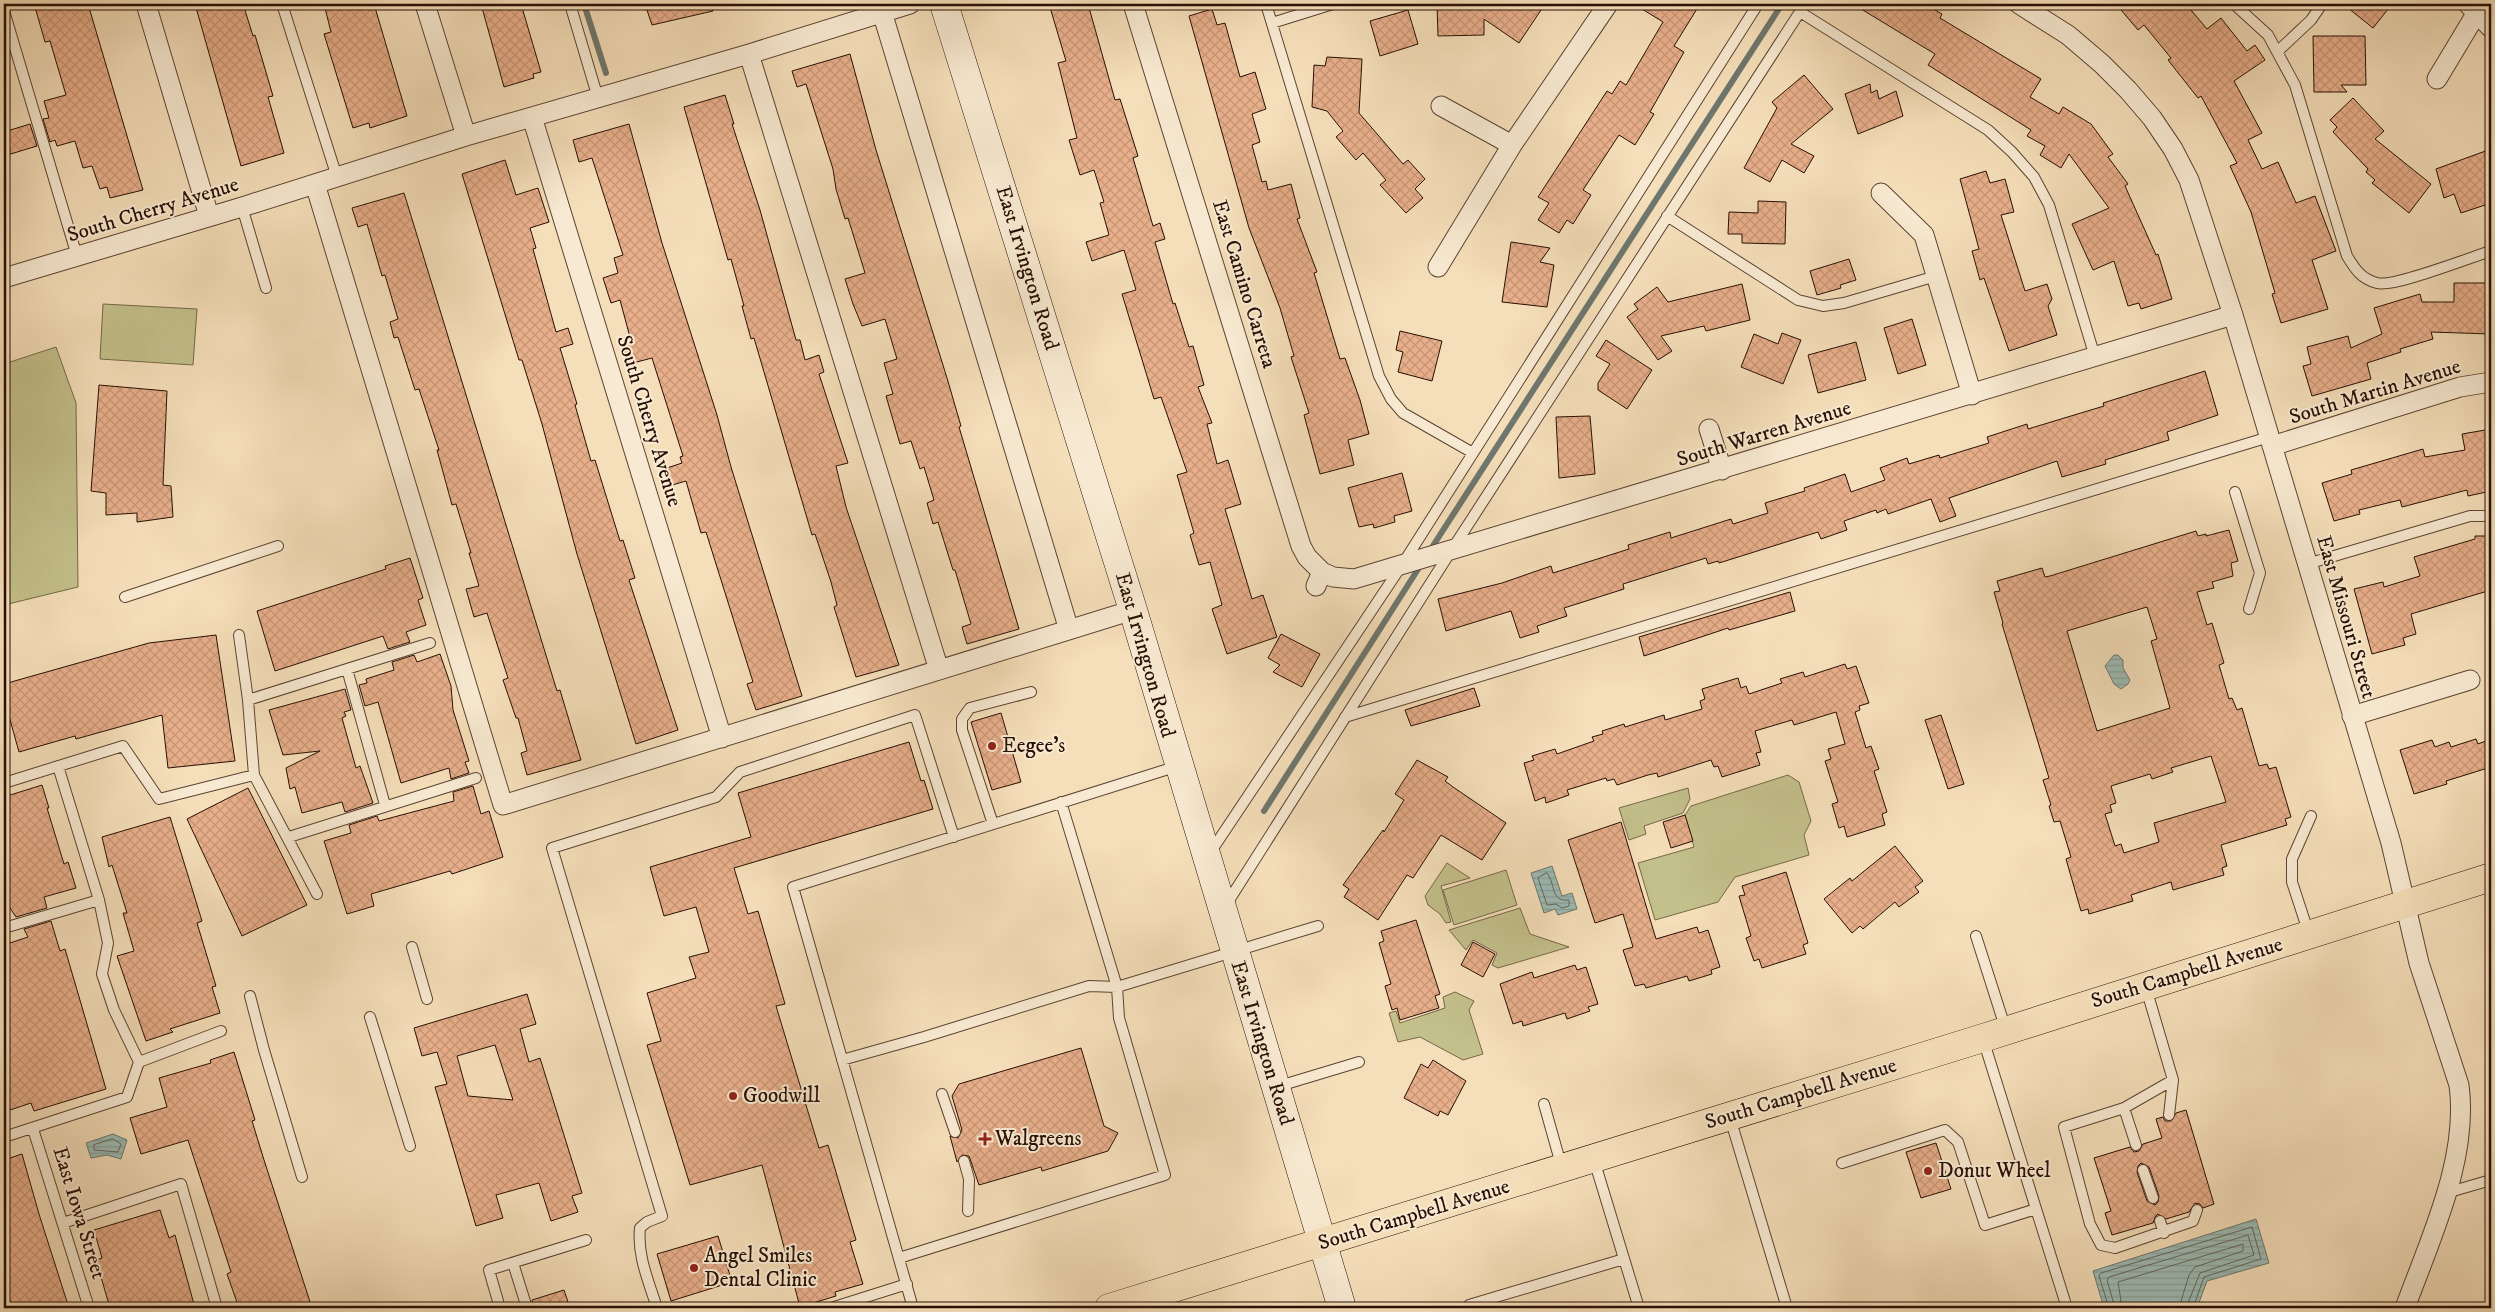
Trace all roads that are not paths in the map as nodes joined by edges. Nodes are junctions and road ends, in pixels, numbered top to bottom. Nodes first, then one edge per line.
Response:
1 (146, 4) edge
2 (282, 4) edge
3 (425, 4) edge
4 (570, 4) edge
5 (910, 4) edge
6 (944, 4) edge
7 (1133, 4) edge
8 (1266, 4) edge
9 (1333, 4) edge
10 (1608, 4) edge
11 (1758, 4) edge
12 (2019, 4) edge
13 (2234, 4) edge
14 (2322, 4) edge
15 (2475, 7) edge
16 (1802, 8) edge
17 (4, 12) edge
18 (882, 12) junction
19 (1272, 23) junction
20 (2491, 28) edge
21 (2277, 52) junction
22 (749, 54) junction
23 (2436, 79) dead end
24 (598, 98) junction
25 (1441, 106) dead end
26 (532, 117) junction
27 (466, 136) junction
28 (1512, 145) junction
29 (337, 177) junction
30 (315, 184) junction
31 (1881, 194) dead end
32 (242, 207) junction
33 (208, 216) junction
34 (1667, 216) junction
35 (2491, 251) edge
36 (77, 256) junction
37 (1438, 267) dead end
38 (1936, 276) junction
39 (4, 278) edge
40 (266, 288) dead end
41 (2233, 315) junction
42 (2094, 357) junction
43 (2491, 382) edge
44 (1972, 395) junction
45 (1709, 429) dead end
46 (2271, 442) junction
47 (1473, 453) junction
48 (1722, 470) junction
49 (2235, 492) dead end
50 (2491, 516) edge
51 (278, 546) dead end
52 (1451, 551) junction
53 (2307, 564) junction
54 (1402, 565) junction
55 (1319, 579) joint
56 (125, 597) dead end
57 (2249, 609) dead end
58 (1133, 610) junction
59 (1070, 630) junction
60 (239, 635) dead end
61 (430, 643) dead end
62 (347, 669) junction
63 (939, 670) junction
64 (2470, 680) dead end
65 (1031, 692) dead end
66 (248, 700) junction
67 (1345, 716) junction
68 (2352, 716) junction
69 (722, 738) junction
70 (58, 766) junction
71 (1178, 766) junction
72 (254, 775) junction
73 (476, 778) dead end
74 (4, 784) edge
75 (1061, 802) junction
76 (385, 805) junction
77 (2311, 816) dead end
78 (994, 824) junction
79 (954, 836) junction
80 (289, 837) junction
81 (1207, 858) junction
82 (2491, 877) edge
83 (317, 894) dead end
84 (99, 900) junction
85 (2405, 905) junction
86 (1222, 911) junction
87 (1318, 926) dead end
88 (4, 928) edge
89 (2309, 935) junction
90 (1976, 936) dead end
91 (412, 947) dead end
92 (1234, 950) junction
93 (1117, 987) junction
94 (2146, 987) junction
95 (250, 996) dead end
96 (427, 999) dead end
97 (370, 1017) dead end
98 (221, 1031) dead end
99 (1994, 1034) junction
100 (842, 1060) junction
101 (139, 1062) junction
102 (1359, 1062) dead end
103 (2173, 1080) junction
104 (1275, 1087) junction
105 (942, 1094) dead end
106 (1544, 1104) dead end
107 (2124, 1108) junction
108 (2169, 1115) dead end
109 (1730, 1116) junction
110 (33, 1129) junction
111 (956, 1132) dead end
112 (4, 1137) edge
113 (410, 1146) dead end
114 (2136, 1146) dead end
115 (1593, 1159) junction
116 (964, 1161) dead end
117 (1842, 1162) dead end
118 (1562, 1169) junction
119 (2144, 1170) dead end
120 (302, 1177) dead end
121 (2491, 1180) edge
122 (2446, 1193) junction
123 (2153, 1198) dead end
124 (2036, 1209) junction
125 (2197, 1210) dead end
126 (968, 1211) dead end
127 (2160, 1221) dead end
128 (63, 1223) junction
129 (2164, 1233) junction
130 (586, 1240) dead end
131 (1323, 1244) junction
132 (899, 1258) junction
133 (1624, 1259) junction
134 (513, 1263) junction
135 (906, 1284) junction
136 (88, 1308) edge
137 (217, 1308) edge
138 (500, 1308) edge
139 (527, 1308) edge
140 (657, 1308) edge
141 (831, 1308) edge
142 (913, 1308) edge
143 (1110, 1308) edge
144 (1342, 1308) edge
145 (1467, 1308) edge
146 (1639, 1308) edge
147 (1788, 1308) edge
148 (2067, 1308) edge
149 (2405, 1308) edge

1 - 33 street
2 - 29 lane
3 - 27 street
4 - 24 lane
5 - 18 street, South Cherry Avenue
6 - 58 main road, East Irvington Road
7 - 55 street, East Camino Carreta
8 - 19 lane
9 - 19 lane
10 - 28 street
11 - 47 lane
12 - 41 street, East Missouri Street
13 - 21 lane
14 - 21 lane
15 - 20 street
15 - 23 street
16 - 34 lane
16 - 42 lane
17 - 36 lane
18 - 22 street, South Cherry Avenue
18 - 59 street
19 - 47 lane
21 - 35 lane
22 - 24 street, South Cherry Avenue
22 - 63 street
24 - 26 street, South Cherry Avenue
25 - 28 street
26 - 27 street, South Cherry Avenue
26 - 69 street, South Cherry Avenue
27 - 29 street, South Cherry Avenue
28 - 37 street
29 - 30 street, South Cherry Avenue
30 - 32 street, South Cherry Avenue
30 - 69 street
31 - 38 street
32 - 33 street, South Cherry Avenue
32 - 40 lane
33 - 36 street, South Cherry Avenue
34 - 38 lane
34 - 52 lane
36 - 39 street, South Cherry Avenue
38 - 44 street
41 - 42 street, South Warren Avenue
41 - 46 street, East Missouri Street
42 - 44 street, South Warren Avenue
43 - 46 street, South Martin Avenue
44 - 48 street, South Warren Avenue
45 - 48 street
46 - 53 street, East Missouri Street
46 - 67 lane
47 - 54 lane
48 - 52 street, South Warren Avenue
49 - 57 lane
50 - 53 lane
51 - 56 lane
52 - 54 street, South Warren Avenue
52 - 67 lane
53 - 68 street, East Missouri Street
54 - 55 street, South Warren Avenue
54 - 81 lane
58 - 59 street
58 - 71 main road, East Irvington Road
59 - 63 street
60 - 66 lane
61 - 62 lane
62 - 66 lane
62 - 76 lane
63 - 69 street
64 - 68 street
65 - 78 lane
66 - 72 lane
67 - 86 lane
68 - 85 street, East Missouri Street
70 - 72 lane
70 - 74 lane
70 - 84 lane
71 - 75 lane
71 - 81 main road, East Irvington Road
72 - 80 lane
73 - 76 lane
75 - 78 lane
75 - 93 lane
76 - 80 lane
77 - 89 lane
78 - 79 lane
79 - 100 lane
79 - 140 lane
80 - 83 lane
81 - 86 main road, East Irvington Road
82 - 85 main road, South Campbell Avenue
84 - 88 lane
84 - 101 lane
85 - 89 main road, South Campbell Avenue
85 - 122 street, East Missouri Street
86 - 92 main road, East Irvington Road
87 - 92 lane
89 - 94 main road, South Campbell Avenue
90 - 99 lane
91 - 96 lane
92 - 93 lane
92 - 104 main road, East Irvington Road
93 - 100 lane
93 - 132 lane
94 - 99 main road, South Campbell Avenue
94 - 103 lane
95 - 120 lane
97 - 113 lane
98 - 101 lane
99 - 109 main road, South Campbell Avenue
99 - 124 lane
100 - 132 lane
101 - 110 lane
102 - 104 lane
103 - 107 lane
103 - 108 lane
104 - 131 main road, East Irvington Road
105 - 111 lane
106 - 118 lane
107 - 114 lane
107 - 129 lane
109 - 115 main road, South Campbell Avenue
109 - 147 lane
110 - 112 lane
110 - 128 lane, East Iowa Street
115 - 118 main road, South Campbell Avenue
115 - 133 lane
116 - 126 lane
117 - 124 lane
118 - 131 main road, South Campbell Avenue
119 - 123 lane
121 - 122 lane
122 - 149 street, East Missouri Street
124 - 148 lane
125 - 129 lane
127 - 129 lane
128 - 136 lane, East Iowa Street
128 - 137 lane
130 - 134 lane
131 - 143 main road, South Campbell Avenue
131 - 144 main road, East Irvington Road
132 - 135 lane
133 - 145 lane
133 - 146 lane
134 - 138 lane
134 - 139 lane
135 - 141 lane
135 - 142 lane

